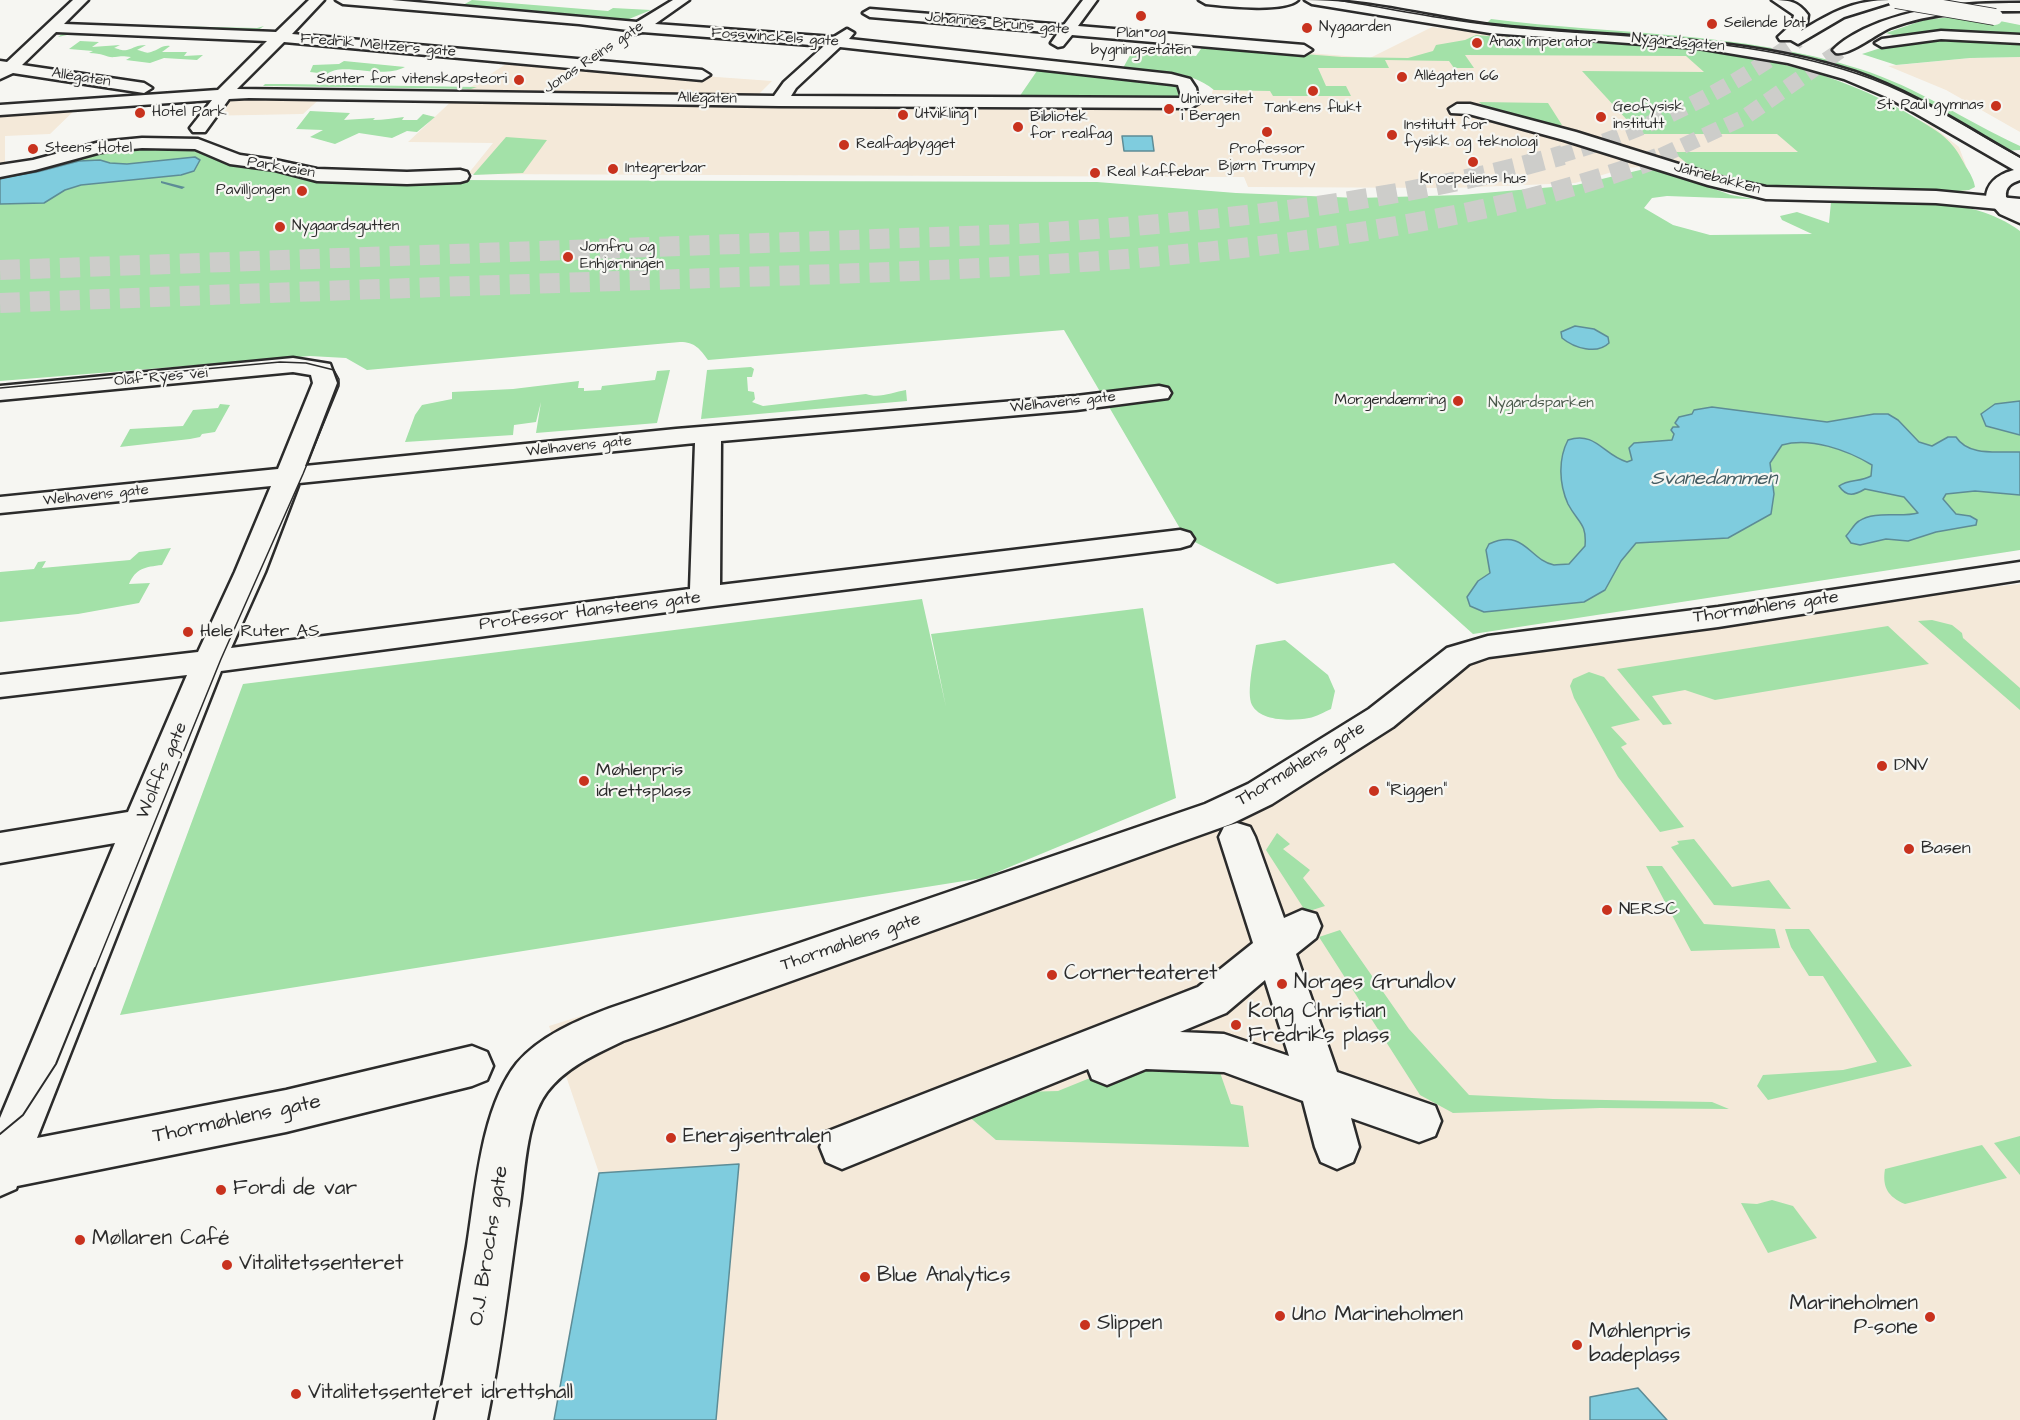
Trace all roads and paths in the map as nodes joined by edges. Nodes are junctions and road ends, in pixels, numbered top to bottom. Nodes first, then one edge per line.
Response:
1 (81, 0) edge
2 (317, 0) edge
3 (343, 0) edge
4 (454, 0) edge
5 (682, 0) edge
6 (885, 0) edge
7 (1090, 0) edge
8 (1206, 0) edge
9 (1252, 0) edge
10 (1291, 0) edge
11 (1312, 0) edge
12 (1384, 0) edge
13 (1779, 0) edge
14 (1884, 0) edge
15 (1896, 0) edge
16 (1959, 0) edge
17 (1986, 0) edge
18 (1998, 0) edge
19 (2008, 0) edge
20 (1226, 2) junction
21 (2020, 6) edge
22 (440, 8) junction
23 (870, 13) junction
24 (2020, 15) edge
25 (2020, 22) edge
26 (639, 27) junction
27 (53, 28) junction
28 (1069, 29) junction
29 (280, 37) junction
30 (622, 38) dead end
31 (2020, 39) edge
32 (836, 42) junction
33 (605, 50) dead end
34 (1304, 50) dead end
35 (1841, 50) tunnel mouth
36 (1858, 53) tunnel mouth
37 (582, 64) junction
38 (1041, 65) junction
39 (4, 69) edge
40 (702, 75) dead end
41 (1899, 79) dead end
42 (1024, 91) junction
43 (222, 94) junction
44 (539, 97) junction
45 (152, 100) junction
46 (779, 101) junction
47 (1191, 103) joint
48 (1457, 109) dead end
49 (0, 110) edge
50 (199, 128) dead end
51 (2020, 166) edge
52 (0, 171) edge
53 (2020, 174) edge
54 (460, 176) dead end
55 (2010, 205) edge
56 (2020, 217) edge
57 (322, 369) joint
58 (0, 393) edge
59 (1159, 393) dead end
60 (708, 436) junction
61 (289, 477) junction
62 (0, 505) edge
63 (1180, 539) dead end
64 (2020, 571) edge
65 (705, 597) junction
66 (209, 662) junction
67 (0, 686) edge
68 (141, 824) junction
69 (1237, 837) dead end
70 (0, 848) edge
71 (1288, 938) junction
72 (472, 1066) dead end
73 (534, 1076) joint
74 (1016, 1078) junction
75 (1321, 1087) junction
76 (1419, 1121) dead end
77 (842, 1147) dead end
78 (1337, 1147) dead end
79 (1, 1169) edge
80 (461, 1420) edge

1 - 27 main road
2 - 29 main road
3 - 22 main road, Fosswinckels gate
4 - 22 main road
5 - 26 main road, Jonas Reins gate
6 - 23 main road
7 - 28 main road
8 - 20 main road
9 - 20 main road
10 - 20 main road
11 - 51 main road, Nygårdsgaten
12 - 41 main road, Nygårdsgaten
13 - 14 main road
15 - 25 main road, bridge
16 - 24 main road
17 - 21 main road
18 - 21 main road
19 - 21 main road
21 - 35 main road
22 - 26 main road, Fosswinckels gate
23 - 28 main road, Johannes Bruns gate
23 - 32 main road
26 - 30 main road, Jonas Reins gate
26 - 32 main road, Fosswinckels gate
27 - 29 main road, Fredrik Meltzers gate
27 - 39 main road
28 - 34 main road, Johannes Bruns gate
28 - 38 main road
29 - 37 main road, Fredrik Meltzers gate
29 - 43 main road
31 - 36 main road
32 - 38 main road, Fosswinckels gate
32 - 46 main road
33 - 37 main road, Jonas Reins gate
37 - 40 main road, Fredrik Meltzers gate
37 - 44 main road, Jonas Reins gate
38 - 42 main road
38 - 47 main road, Fosswinckels gate
39 - 45 main road, Allégaten
42 - 46 main road, Allégaten
42 - 47 main road, Allégaten
43 - 44 main road, Allégaten
43 - 45 main road, Allégaten
43 - 50 main road
44 - 46 main road, Allégaten
45 - 49 main road, Allégaten
48 - 55 main road, Jahnebakken
52 - 54 main road, Parkveien
53 - 55 main road
55 - 56 main road
57 - 58 main road, Olaf Ryes vei
57 - 61 main road, Wolffs gate
59 - 60 main road, Welhavens gate
60 - 61 main road, Welhavens gate
60 - 65 main road
61 - 62 main road, Welhavens gate
61 - 66 main road, Wolffs gate
63 - 65 main road, Professor Hansteens gate
64 - 73 main road, Thormøhlens gate
65 - 66 main road, Professor Hansteens gate
66 - 67 main road, Professor Hansteens gate
66 - 68 main road, Wolffs gate
68 - 70 main road
68 - 79 main road, Wolffs gate
69 - 71 main road
71 - 74 main road
71 - 75 main road
72 - 79 main road, Thormøhlens gate
73 - 80 main road, O.J. Brochs gate
74 - 75 main road
74 - 77 main road
75 - 76 main road
75 - 78 main road

